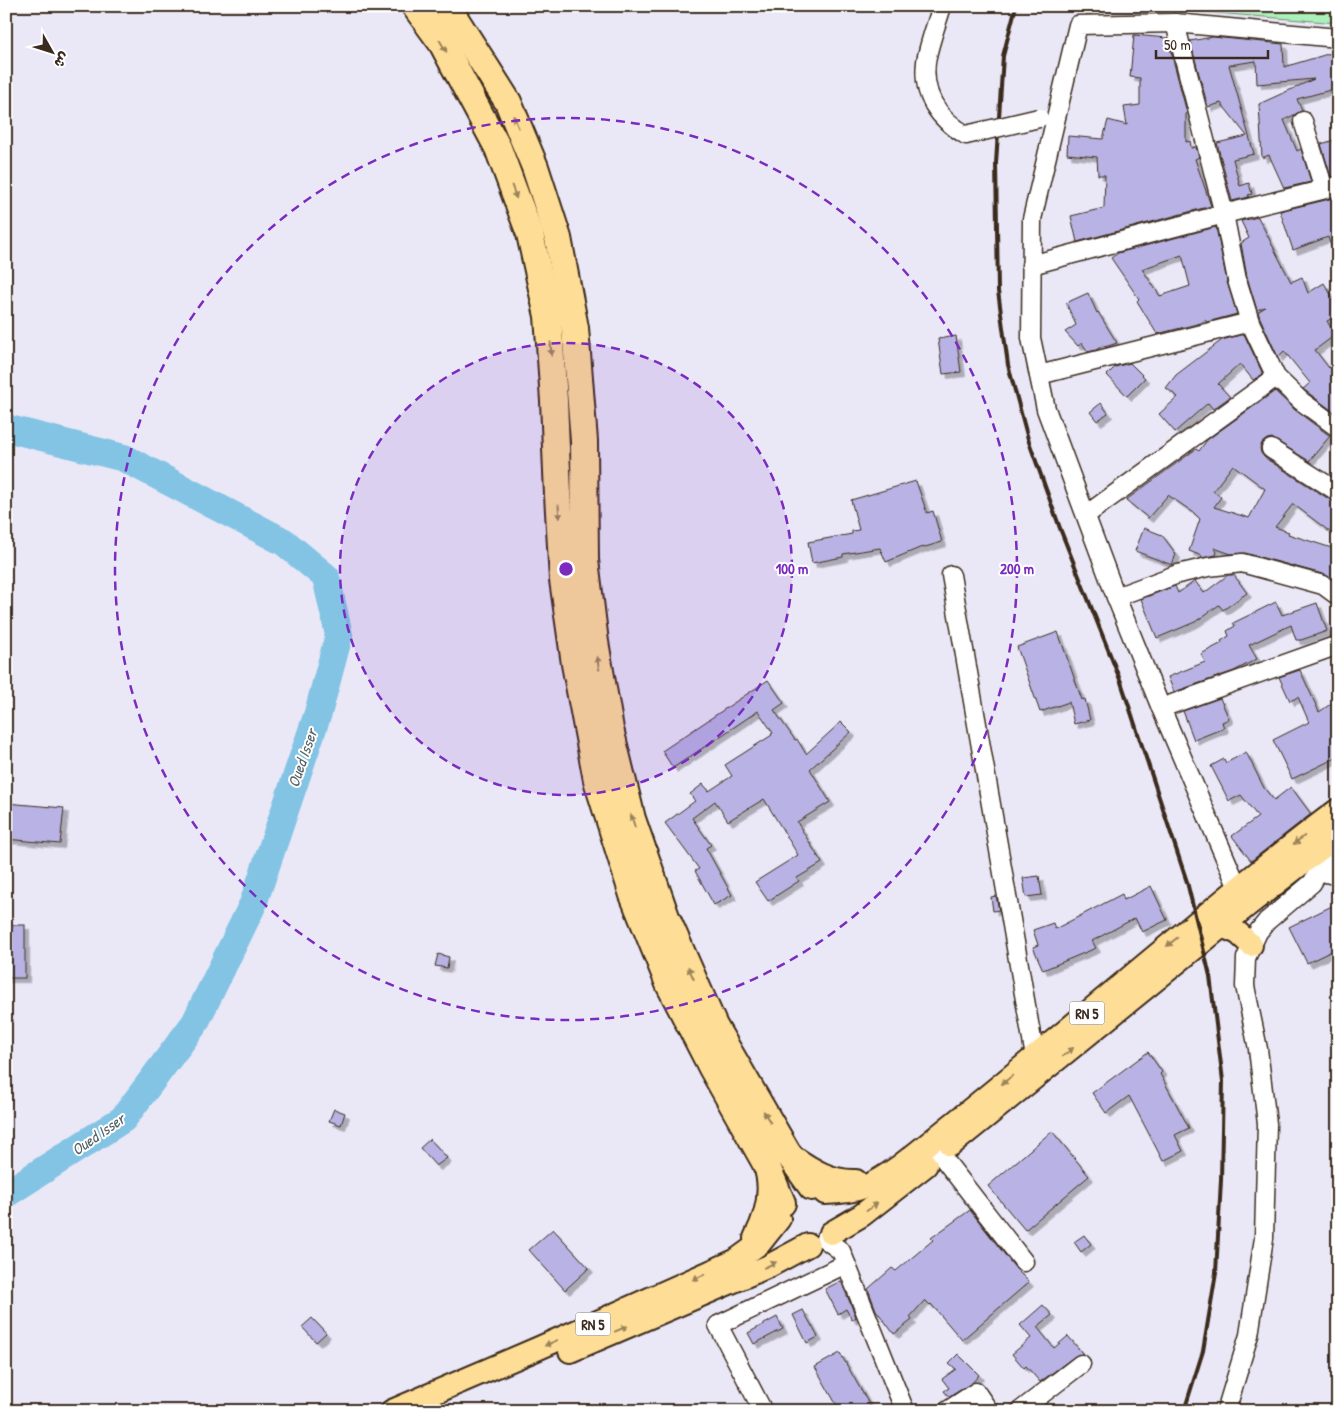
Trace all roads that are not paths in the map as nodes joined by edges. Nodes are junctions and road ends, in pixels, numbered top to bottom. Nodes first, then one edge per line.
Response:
1 (415, 6) edge
2 (447, 6) edge
3 (942, 6) edge
4 (1175, 24) junction
5 (1338, 38) edge
6 (1048, 117) junction
7 (1303, 121) dead end
8 (1331, 188) edge
9 (1224, 214) junction
10 (1031, 265) junction
11 (1250, 322) junction
12 (1039, 375) junction
13 (1276, 377) junction
14 (1338, 428) edge
15 (1271, 449) dead end
16 (1338, 492) edge
17 (1086, 515) junction
18 (951, 575) dead end
19 (1338, 596) edge
20 (1116, 597) junction
21 (1338, 645) edge
22 (1161, 708) junction
23 (1338, 810) edge
24 (1330, 840) edge
25 (1319, 871) junction
26 (1338, 876) edge
27 (1243, 897) junction
28 (1222, 926) junction
29 (1251, 945) junction
30 (1035, 1057) junction
31 (940, 1154) junction
32 (776, 1157) junction
33 (884, 1177) junction
34 (819, 1190) junction
35 (781, 1211) junction
36 (821, 1239) junction
37 (735, 1261) junction
38 (1024, 1262) dead end
39 (846, 1264) junction
40 (1081, 1364) dead end
41 (392, 1411) edge
42 (431, 1411) edge
43 (763, 1411) edge
44 (905, 1411) edge
45 (947, 1411) edge
46 (989, 1411) edge
47 (1020, 1411) edge
48 (1226, 1411) edge

1 -> 32 highway
32 -> 2 highway
3 - 6 street, bridge
4 - 5 street
4 - 6 street
4 - 9 street
6 - 10 street
7 - 8 street
8 - 9 street
9 - 10 street
9 - 11 street
10 - 12 street
11 - 12 street
11 - 13 street
12 - 17 street
13 - 14 street
13 - 17 street
15 - 16 street
17 - 20 street
18 - 30 street
19 - 20 street
20 - 22 street
21 - 22 street
22 - 27 street
23 -> 27 main road, RN 5
24 - 25 street
24 - 27 main road, RN 5
25 - 26 street
25 - 29 street
27 - 28 main road, RN 5
27 -> 30 main road, RN 5
28 - 29 main road
31 -> 28 main road, RN 5
29 - 48 street
30 -> 33 main road, RN 5
36 -> 31 main road, RN 5
31 - 38 street
32 - 33 main road
32 - 34 highway
32 - 35 highway
32 - 37 main road
33 - 34 main road, RN 5
34 - 35 main road
34 - 36 main road
35 - 36 main road
35 - 37 main road, RN 5
36 - 39 street
42 -> 36 main road, RN 5
37 -> 41 main road, RN 5
39 - 43 street
39 - 44 street
40 - 47 street
45 - 46 street

